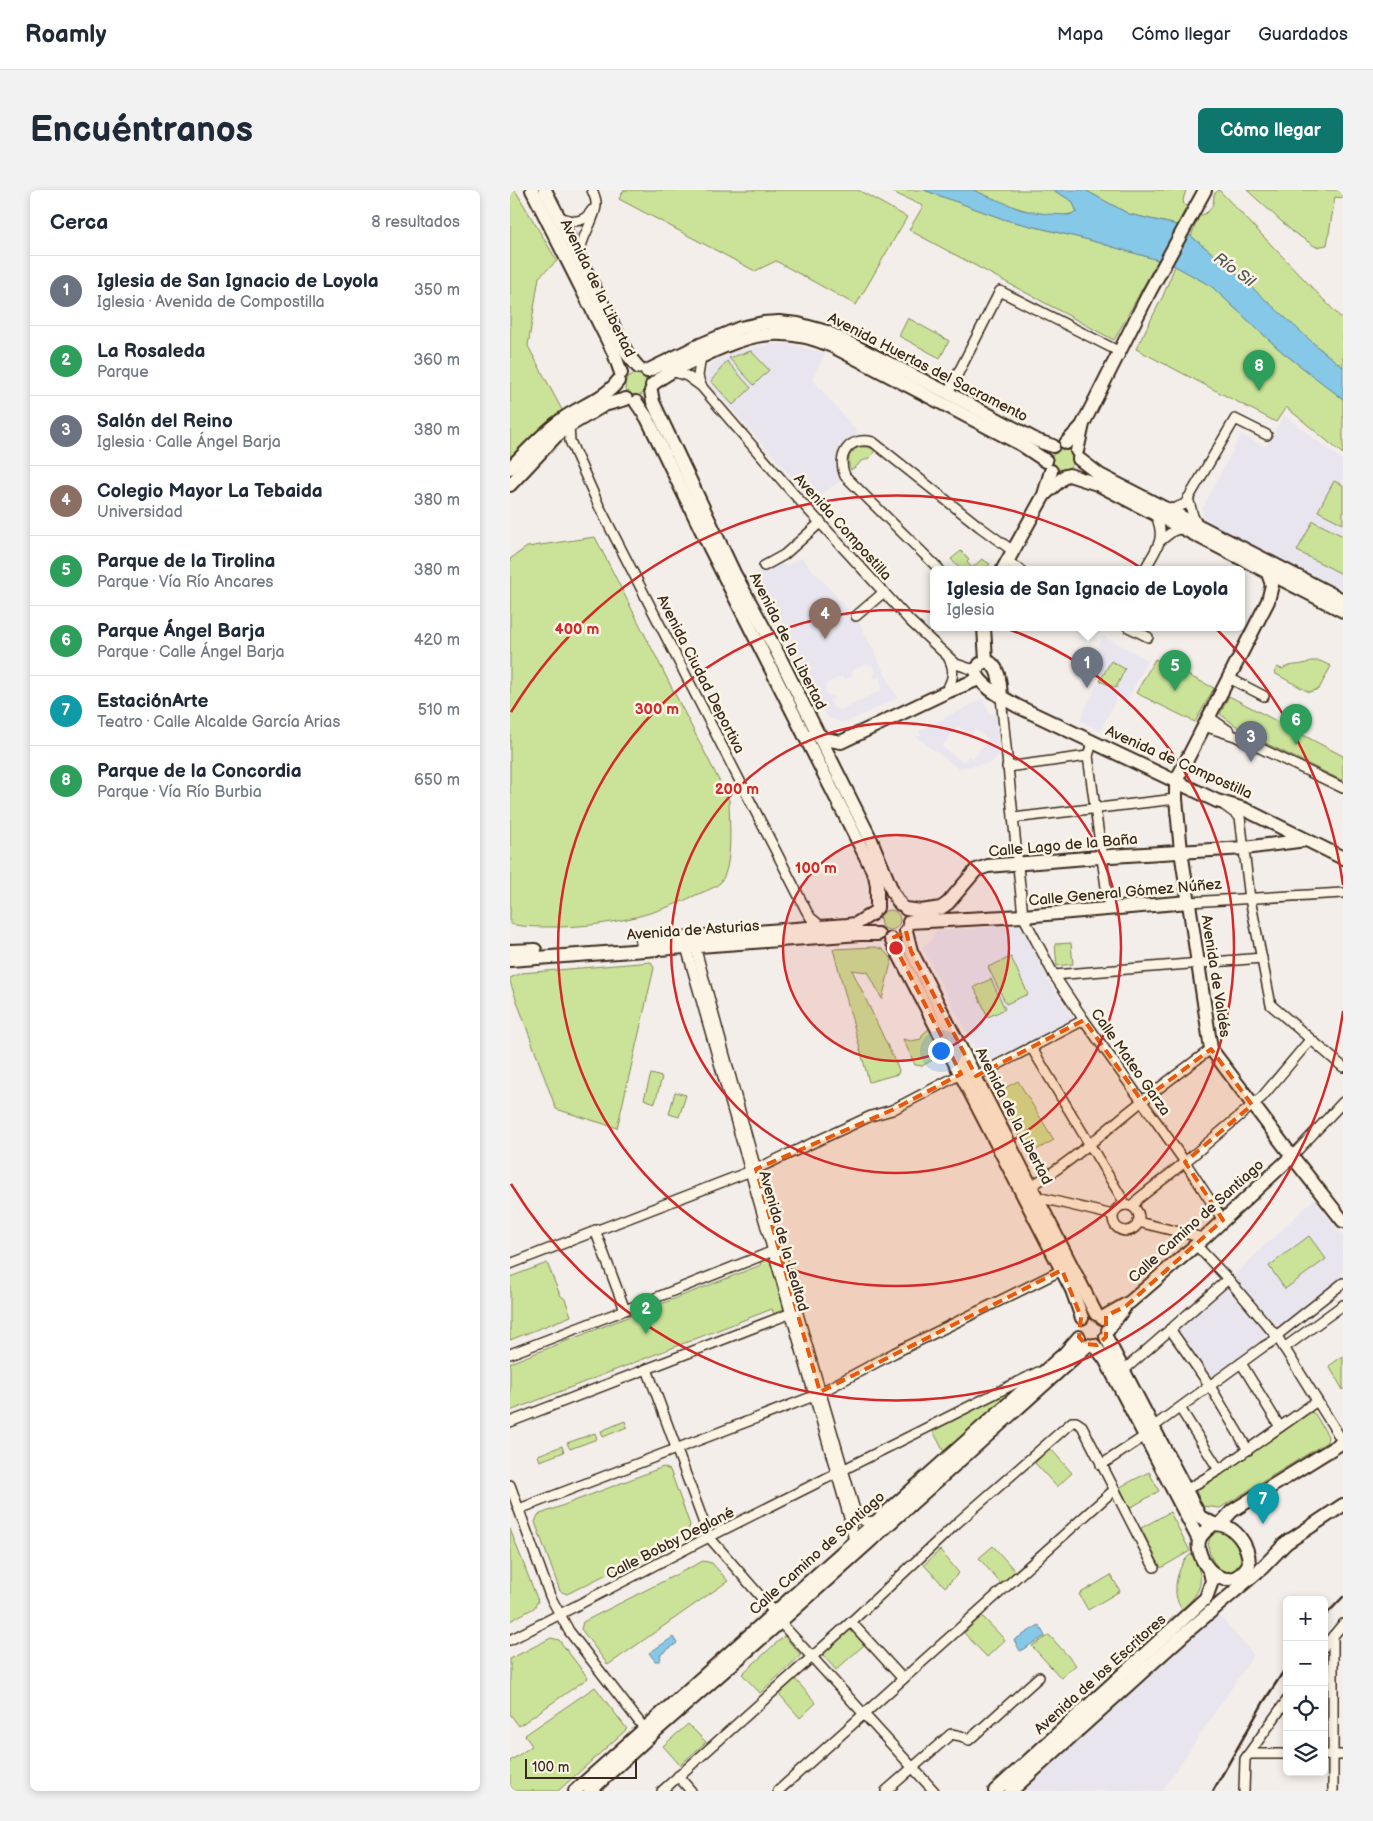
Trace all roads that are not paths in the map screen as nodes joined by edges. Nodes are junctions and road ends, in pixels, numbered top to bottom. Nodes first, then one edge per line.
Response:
1 (532, 190) edge
2 (545, 190) edge
3 (1205, 190) edge
4 (593, 193) edge
5 (558, 216) junction
6 (579, 259) junction
7 (1120, 352) junction
8 (701, 356) junction
9 (642, 369) junction
10 (671, 371) junction
11 (619, 377) junction
12 (701, 386) junction
13 (651, 388) junction
14 (948, 393) junction
15 (631, 400) junction
16 (569, 426) junction
17 (1266, 435) dead end
18 (552, 441) junction
19 (574, 450) junction
20 (1069, 450) junction
21 (1049, 466) junction
22 (510, 468) edge
23 (1067, 475) junction
24 (510, 485) edge
25 (1044, 495) junction
26 (1188, 498) junction
27 (1159, 510) junction
28 (821, 522) junction
29 (1198, 524) junction
30 (1182, 528) junction
31 (1160, 541) junction
32 (1013, 551) junction
33 (764, 566) dead end
34 (936, 566) edge
35 (1005, 566) edge
36 (1147, 566) edge
37 (1268, 573) junction
38 (1292, 585) junction
39 (884, 592) junction
40 (1269, 600) junction
41 (1343, 600) edge
42 (1343, 612) edge
43 (856, 616) dead end
44 (984, 631) edge
45 (1136, 631) edge
46 (1148, 637) dead end
47 (768, 650) junction
48 (949, 658) junction
49 (982, 672) junction
50 (1229, 678) junction
51 (944, 693) junction
52 (1264, 696) dead end
53 (1001, 697) junction
54 (1016, 706) junction
55 (1003, 715) junction
56 (1207, 721) junction
57 (815, 732) junction
58 (841, 742) junction
59 (1092, 742) junction
60 (1088, 756) junction
61 (1007, 767) junction
62 (836, 772) junction
63 (1176, 781) junction
64 (1343, 788) edge
65 (1176, 799) junction
66 (1217, 800) junction
67 (1096, 809) junction
68 (1013, 818) junction
69 (1306, 840) junction
70 (1245, 848) junction
71 (1181, 851) junction
72 (1102, 856) junction
73 (1343, 858) edge
74 (1018, 863) junction
75 (1343, 893) edge
76 (1250, 899) junction
77 (1189, 902) junction
78 (805, 908) junction
79 (1109, 909) junction
80 (875, 911) junction
81 (1023, 916) junction
82 (905, 917) junction
83 (822, 927) junction
84 (800, 929) junction
85 (878, 934) junction
86 (891, 939) junction
87 (690, 947) junction
88 (510, 951) edge
89 (1262, 958) junction
90 (510, 960) edge
91 (1198, 963) junction
92 (1054, 975) junction
93 (1084, 1020) junction
94 (1310, 1040) junction
95 (1031, 1047) junction
96 (1211, 1049) junction
97 (1343, 1067) edge
98 (961, 1074) junction
99 (976, 1076) junction
100 (1142, 1101) junction
101 (1343, 1102) edge
102 (1252, 1105) junction
103 (1089, 1144) junction
104 (1291, 1156) junction
105 (1185, 1162) junction
106 (753, 1170) junction
107 (1034, 1191) junction
108 (1129, 1206) junction
109 (1114, 1215) junction
110 (1223, 1220) junction
111 (1343, 1221) edge
112 (1138, 1222) junction
113 (595, 1230) junction
114 (1200, 1241) junction
115 (776, 1250) junction
116 (510, 1264) edge
117 (1062, 1270) junction
118 (1228, 1279) junction
119 (1343, 1283) edge
120 (1343, 1305) edge
121 (1126, 1306) junction
122 (625, 1310) junction
123 (793, 1312) junction
124 (1099, 1316) junction
125 (1082, 1318) junction
126 (1295, 1321) junction
127 (1170, 1329) junction
128 (1107, 1334) junction
129 (1302, 1335) junction
130 (1277, 1337) junction
131 (1087, 1342) junction
132 (1284, 1348) junction
133 (510, 1354) edge
134 (1241, 1363) junction
135 (1048, 1367) junction
136 (647, 1369) junction
137 (1123, 1371) junction
138 (1210, 1386) junction
139 (817, 1394) junction
140 (1317, 1401) junction
141 (1180, 1408) junction
142 (510, 1422) edge
143 (1280, 1427) junction
144 (1149, 1432) junction
145 (1343, 1442) edge
146 (676, 1448) junction
147 (1248, 1450) junction
148 (1101, 1465) junction
149 (1219, 1470) junction
150 (840, 1472) junction
151 (510, 1485) edge
152 (1114, 1490) junction
153 (1186, 1490) junction
154 (1343, 1505) edge
155 (518, 1510) junction
156 (876, 1521) junction
157 (1218, 1524) junction
158 (709, 1537) junction
159 (1199, 1540) junction
160 (1289, 1540) junction
161 (854, 1542) junction
162 (1249, 1564) junction
163 (1154, 1567) dead end
164 (1210, 1572) junction
165 (1230, 1580) junction
166 (560, 1615) junction
167 (777, 1617) junction
168 (851, 1622) junction
169 (1195, 1624) junction
170 (1343, 1624) edge
171 (510, 1640) edge
172 (1331, 1649) edge
173 (810, 1657) junction
174 (1039, 1677) dead end
175 (903, 1679) junction
176 (1283, 1706) edge
177 (863, 1715) junction
178 (644, 1728) junction
179 (1250, 1754) junction
180 (1283, 1754) edge
181 (1329, 1755) edge
182 (1343, 1755) edge
183 (912, 1767) junction
184 (678, 1776) junction
185 (574, 1791) edge
186 (590, 1791) edge
187 (662, 1791) edge
188 (691, 1791) edge
189 (778, 1791) edge
190 (886, 1791) edge
191 (934, 1791) edge
192 (995, 1791) edge
193 (1010, 1791) edge
194 (1244, 1791) edge
195 (1333, 1791) edge

1 - 11 main road, Avenida de la Libertad
2 - 5 main road, Avenida de la Libertad
3 - 7 main road
4 - 5 street
4 - 6 street
5 - 6 main road, Avenida de la Libertad
6 - 9 main road, Avenida de la Libertad
7 - 14 street
7 - 20 main road
8 - 10 main road, Avenida Huertas del Sacramento
8 - 12 street
8 - 21 main road, Avenida Huertas del Sacramento
9 - 11 main road
9 - 13 main road
9 - 14 main road, Avenida Huertas del Sacramento
10 - 12 street, Avenida Compostilla
10 - 13 main road, Avenida Huertas del Sacramento
11 - 15 main road
11 - 22 main road
12 - 28 street, Avenida Compostilla
13 - 15 main road
13 - 47 main road, Avenida de la Libertad
14 - 20 main road, Avenida Huertas del Sacramento
15 - 16 main road
15 - 47 main road, Avenida de la Libertad
16 - 18 main road
16 - 19 street, Avenida Ciudad Deportiva
17 - 26 street
18 - 19 street
18 - 24 main road
19 - 78 street, Avenida Ciudad Deportiva
20 - 21 main road
20 - 23 main road
20 - 27 main road, Avenida Huertas del Sacramento
21 - 23 main road, Avenida Huertas del Sacramento
21 - 25 main road
23 - 25 main road
23 - 27 main road, Avenida Huertas del Sacramento
25 - 32 main road
26 - 27 street
26 - 29 street
27 - 29 main road, Avenida Huertas del Sacramento
27 - 30 main road, Avenida Huertas del Sacramento
27 - 31 street
28 - 33 street
28 - 39 street, Avenida Compostilla
29 - 41 main road, Avenida Huertas del Sacramento
30 - 31 street
30 - 37 main road, Avenida Huertas del Sacramento
31 - 36 street
32 - 34 street
32 - 35 main road
37 - 38 main road, Avenida Huertas del Sacramento
37 - 40 main road
38 - 40 main road
38 - 42 main road, Avenida Huertas del Sacramento
39 - 43 street
39 - 48 street, Avenida Compostilla
40 - 50 main road
44 - 49 main road
45 - 46 street
47 - 57 main road, Avenida de la Libertad
47 - 80 main road, Avenida de la Libertad
48 - 49 street, Avenida Compostilla
48 - 51 street
49 - 51 main road
49 - 53 main road, Avenida de Compostilla
49 - 53 main road
50 - 52 street
50 - 56 main road
51 - 58 main road
53 - 54 main road, Avenida de Compostilla
53 - 55 street
54 - 55 street
54 - 59 main road, Avenida de Compostilla
55 - 61 street
56 - 63 main road
56 - 64 street
57 - 58 main road
57 - 62 main road, Avenida de la Libertad
58 - 62 main road
59 - 60 street
59 - 63 main road, Avenida de Compostilla
60 - 61 street
60 - 67 street
61 - 68 street
62 - 82 main road, Avenida de la Libertad
63 - 65 main road, Avenida de Valdés
63 - 66 main road, Avenida de Compostilla
65 - 67 street
65 - 71 main road, Avenida de Valdés
66 - 69 main road, Avenida de Compostilla
66 - 70 street
67 - 68 street
67 - 72 street
68 - 74 street
69 - 70 main road, Calle Lago de la Baña
69 - 73 main road, Avenida de Compostilla
70 - 71 main road, Calle Lago de la Baña
70 - 76 street
71 - 72 main road, Calle Lago de la Baña
71 - 77 main road, Avenida de Valdés
72 - 74 main road, Calle Lago de la Baña
72 - 79 street
74 - 81 street
74 - 82 main road, Calle Lago de la Baña
75 - 76 street, Calle General Gómez Núñez
76 - 77 street, Calle General Gómez Núñez
76 - 89 street
77 - 79 main road, Calle General Gómez Núñez
77 - 91 main road, Avenida de Valdés
78 - 83 street, Avenida Ciudad Deportiva
78 - 84 street
79 - 81 main road, Calle General Gómez Núñez
80 - 82 main road
80 - 83 main road, Avenida de Asturias
80 - 85 main road
81 - 82 main road, Calle General Gómez Núñez
81 - 92 street, Calle Mateo Garza
82 - 86 main road
82 - 99 main road, Avenida de la Libertad
83 - 84 main road, Avenida de Asturias
84 - 88 main road, Avenida de Asturias
85 - 86 main road
85 - 87 main road, Avenida de Asturias
86 - 98 main road, Avenida de la Libertad
87 - 90 main road, Avenida de Asturias
87 - 106 street, Avenida de la Lealtad
89 - 91 street
89 - 94 street
91 - 92 street
91 - 96 main road, Avenida de Valdés
92 - 93 street, Calle Mateo Garza
93 - 95 street
93 - 100 street, Calle Mateo Garza
94 - 97 street
94 - 102 street
95 - 99 street
95 - 103 street
96 - 100 street
96 - 102 main road, Avenida de Valdés
98 - 106 street, Avenida de la Lealtad
98 - 117 main road, Avenida de la Libertad
99 - 107 main road, Avenida de la Libertad
100 - 103 street
100 - 105 street, Calle Mateo Garza
101 - 104 street, Calle Camino de Santiago
102 - 104 main road, Avenida de Valdés
102 - 105 street
103 - 107 street
103 - 108 street
104 - 110 main road, Calle Camino de Santiago
104 - 111 main road, Avenida de Valdés
105 - 108 street
105 - 110 street, Calle Mateo Garza
106 - 113 street
106 - 115 street, Avenida de la Lealtad
107 - 109 street
107 - 124 main road, Avenida de la Libertad
108 - 109 street
108 - 112 street
109 - 112 street
110 - 114 main road, Calle Camino de Santiago
112 - 114 street
113 - 116 street
113 - 122 street
114 - 118 street
114 - 121 main road, Calle Camino de Santiago
115 - 122 street
115 - 123 street, Avenida de la Lealtad
117 - 125 main road, Avenida de la Libertad
117 - 139 street
118 - 127 street
118 - 130 street
119 - 126 street
120 - 129 street
121 - 124 main road, Calle Camino de Santiago
121 - 128 main road, Calle Camino de Santiago
122 - 133 street
123 - 136 street
123 - 139 street, Avenida de la Lealtad
124 - 125 main road
124 - 128 main road
125 - 131 main road
126 - 129 street
126 - 130 street
127 - 137 street
127 - 138 street
128 - 131 main road
128 - 137 main road
129 - 132 street
130 - 132 street
130 - 134 street
131 - 135 main road, Calle Camino de Santiago
131 - 144 main road
131 - 167 main road, Calle Camino de Santiago
132 - 140 street
134 - 138 street
134 - 143 street
135 - 150 street, Calle Bobby Deglané
135 - 156 main road, Calle Camino de Santiago
136 - 142 street
136 - 146 street
137 - 144 main road
138 - 141 street
138 - 147 street
139 - 146 street
139 - 150 street, Avenida de la Lealtad
140 - 143 street
140 - 145 street
141 - 144 street
141 - 149 street
143 - 147 street
144 - 148 street
144 - 153 main road
144 - 159 main road
145 - 157 main road
146 - 155 street
146 - 158 street
147 - 149 street
148 - 152 street
148 - 168 street
149 - 153 street
150 - 156 street, Avenida de la Lealtad
150 - 158 street, Calle Bobby Deglané
150 - 161 street, Avenida de la Lealtad
151 - 155 street
152 - 163 street
152 - 175 street
153 - 157 main road
154 - 160 main road, Avenida de los Escritores
155 - 166 street
156 - 161 main road, Calle Camino de Santiago
157 - 159 main road
157 - 162 main road
158 - 166 street, Calle Bobby Deglané
158 - 167 street
159 - 164 main road
160 - 162 main road, Avenida de los Escritores
160 - 169 main road, Avenida de los Escritores
161 - 167 main road, Calle Camino de Santiago
162 - 165 main road
164 - 165 main road
164 - 192 main road, Avenida de los Escritores
165 - 169 main road, Avenida de los Escritores
166 - 171 street, Calle Bobby Deglané
166 - 178 street
167 - 173 street
167 - 178 main road, Calle Camino de Santiago
167 - 186 main road, Calle Camino de Santiago
168 - 173 street
168 - 175 street
169 - 193 main road, Avenida de los Escritores
170 - 172 street
172 - 181 street
173 - 177 street
173 - 184 street
174 - 183 street
175 - 177 street
176 - 179 street
177 - 183 street
177 - 189 street
178 - 185 main road, Calle Camino de Santiago
179 - 180 street
179 - 194 street
181 - 182 street
181 - 195 street
183 - 190 street
183 - 191 street
184 - 187 street
184 - 188 street

